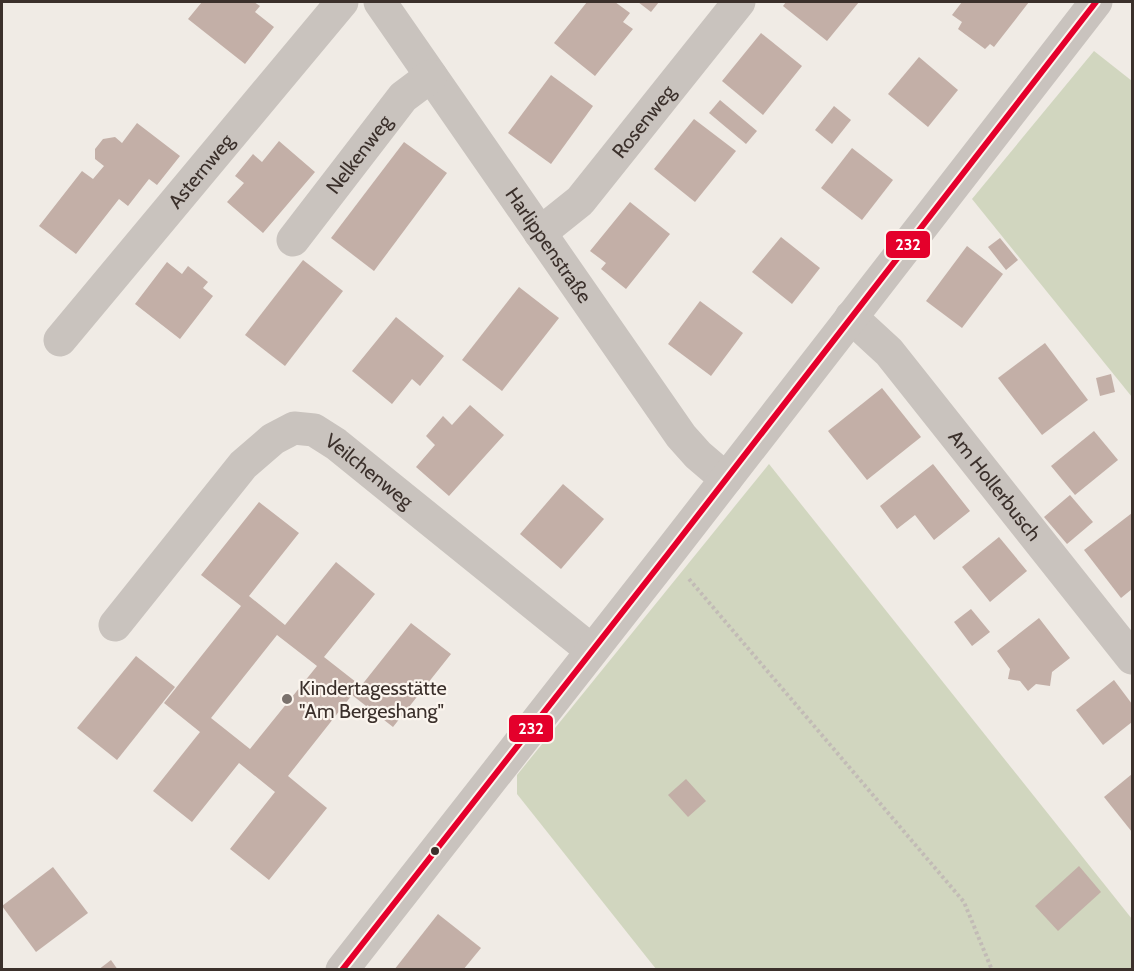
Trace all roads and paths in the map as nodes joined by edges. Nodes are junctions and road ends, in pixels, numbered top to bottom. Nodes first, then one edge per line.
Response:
1 (342, 2) edge
2 (380, 2) edge
3 (739, 2) edge
4 (1096, 2) edge
5 (431, 76) junction
6 (540, 233) junction
7 (293, 240) dead end
8 (851, 317) junction
9 (60, 340) dead end
10 (726, 479) junction
11 (668, 554) junction
12 (115, 625) dead end
13 (591, 650) junction
14 (1132, 658) edge
15 (342, 969) edge
16 (992, 969) edge

1 - 9 street, Asternweg
2 - 5 street, Harlippenstraße
3 - 6 street, Rosenweg
4 - 8 street
5 - 6 street, Harlippenstraße
5 - 7 street, Nelkenweg
6 - 10 street, Harlippenstraße
8 - 10 street
8 - 14 street, Am Hollerbusch
10 - 11 street
11 - 13 street
11 - 16 path
12 - 13 street, Veilchenweg
13 - 15 street

